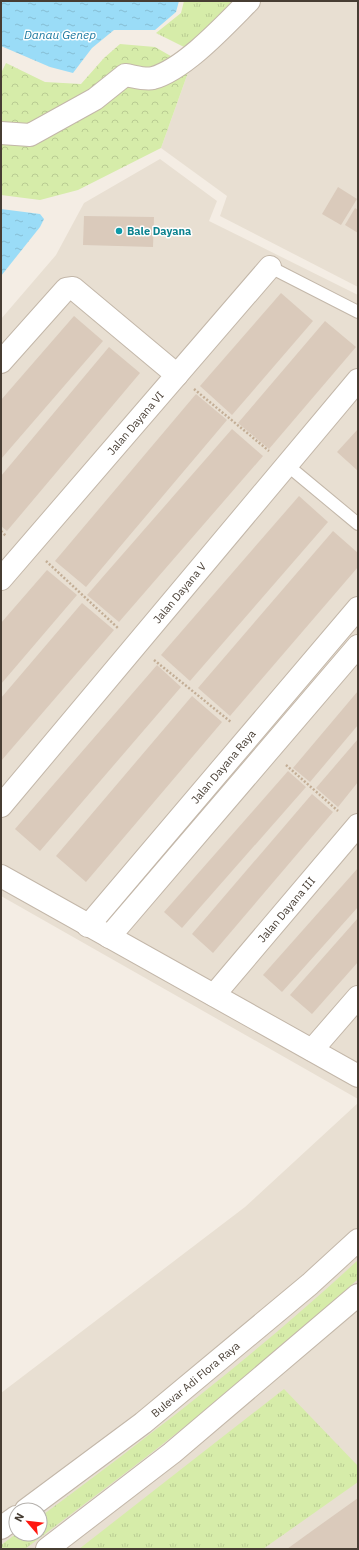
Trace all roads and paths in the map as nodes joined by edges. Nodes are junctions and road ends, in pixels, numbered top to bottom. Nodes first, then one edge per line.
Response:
1 (250, 1) edge
2 (1, 133) edge
3 (270, 267) joint
4 (358, 312) edge
5 (1, 362) edge
6 (177, 375) junction
7 (358, 380) edge
8 (287, 465) junction
9 (358, 524) edge
10 (1, 579) edge
11 (358, 608) edge
12 (358, 646) edge
13 (270, 750) junction
14 (1, 806) edge
15 (357, 826) edge
16 (1, 876) edge
17 (88, 926) junction
18 (109, 937) junction
19 (214, 995) junction
20 (358, 997) edge
21 (312, 1050) junction
22 (358, 1076) edge
23 (358, 1240) edge
24 (358, 1295) edge
25 (37, 1502) edge
26 (46, 1549) edge

1 - 2 street
3 - 4 lane
3 - 6 street, Jalan Dayana VI
5 - 6 street
6 - 8 path
6 - 10 street, Jalan Dayana VI
7 - 8 street, Jalan Dayana V
8 - 9 lane
8 - 14 street, Jalan Dayana V
11 - 17 street, Jalan Dayana Raya
12 - 13 street
13 - 15 path
13 - 18 street
15 - 19 street, Jalan Dayana III
16 - 17 street
17 - 18 street
18 - 19 street
19 - 21 street
20 - 21 street
21 - 22 street
23 - 25 street, Bulevar Adi Flora Raya
24 - 26 street

